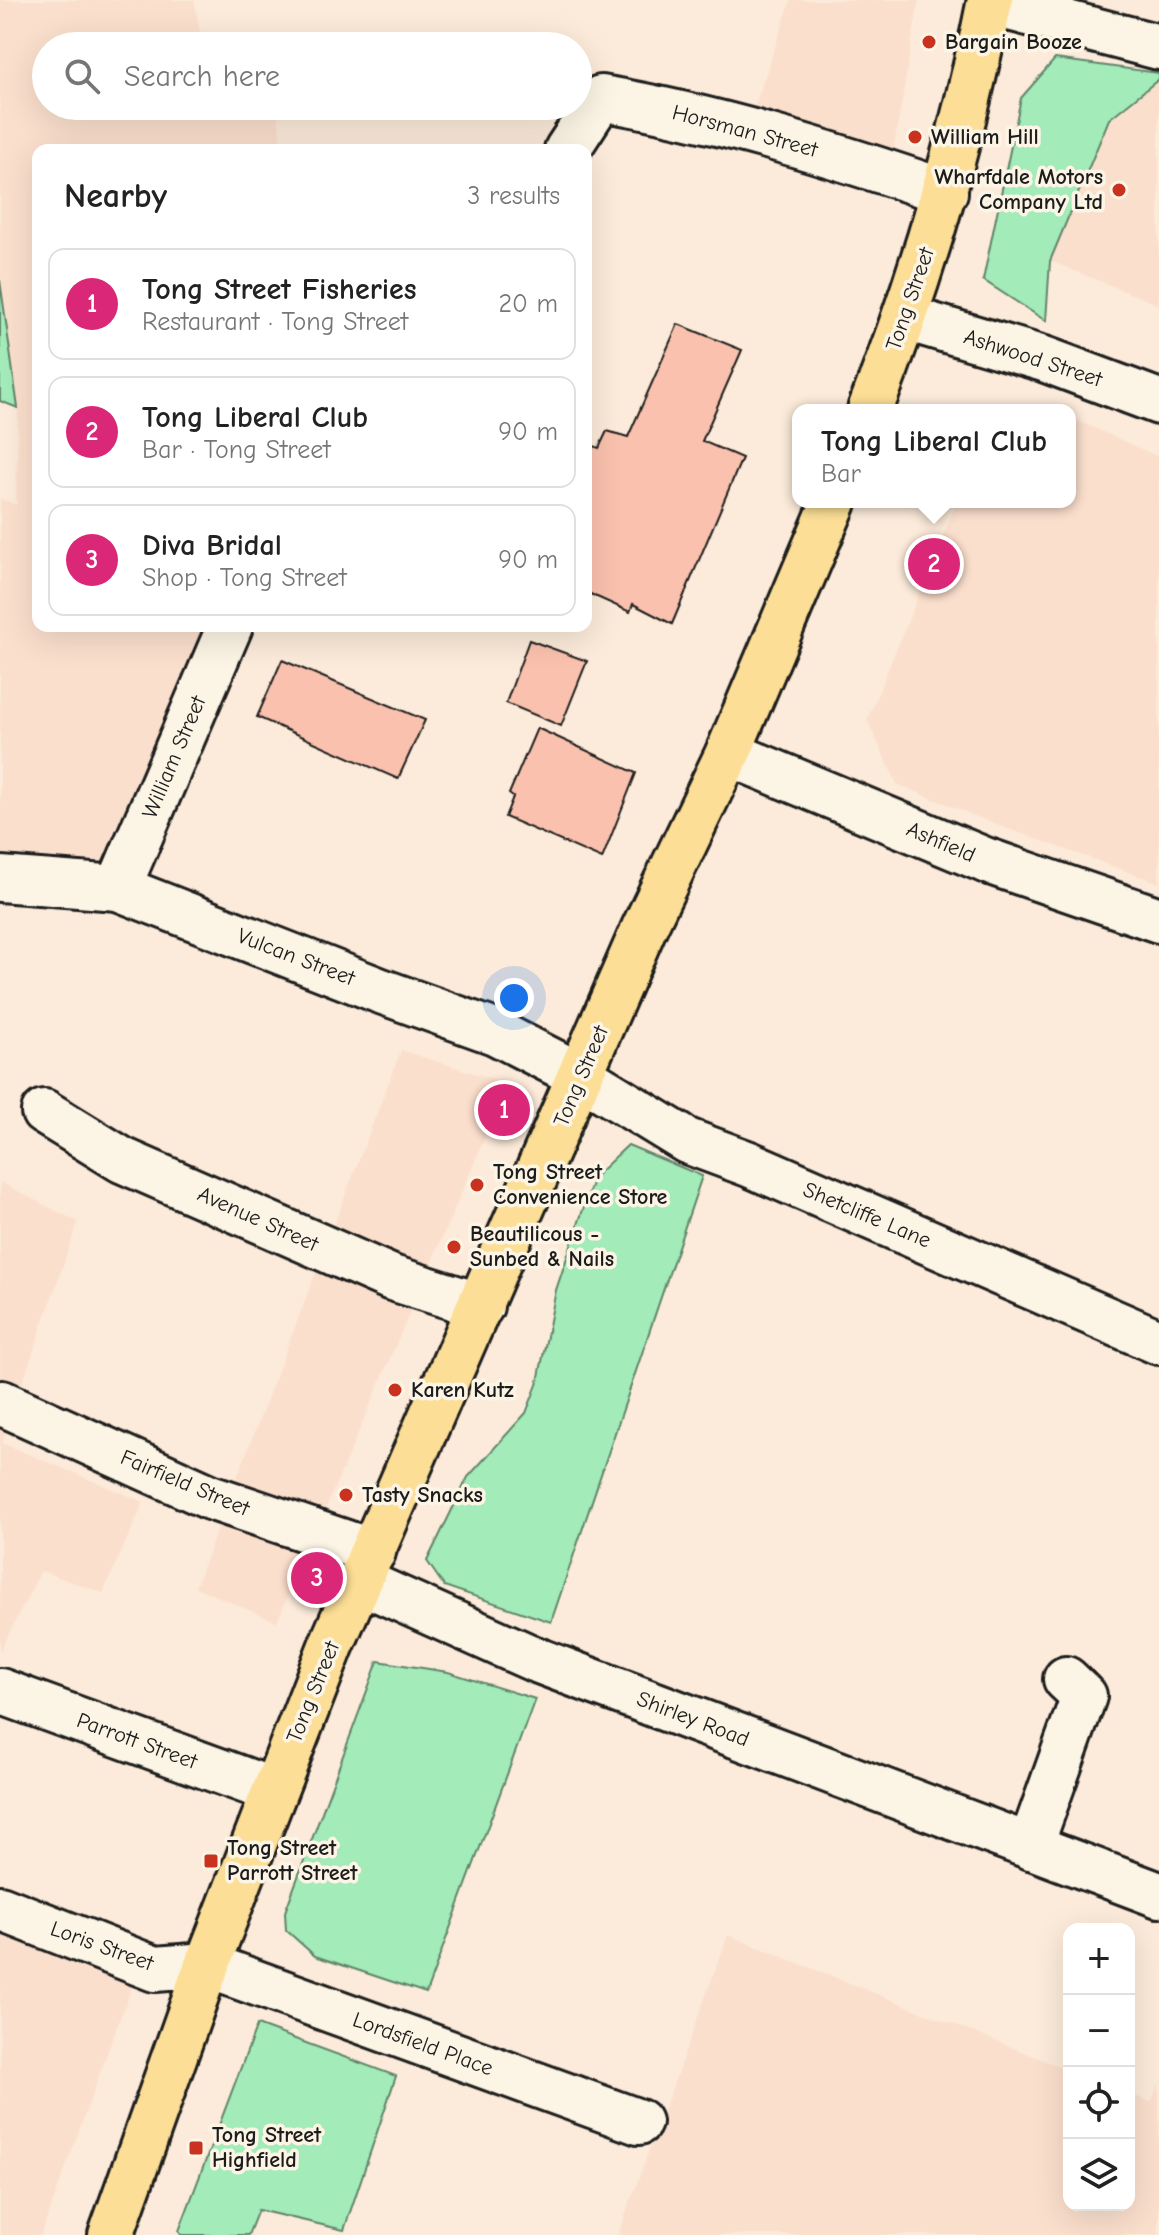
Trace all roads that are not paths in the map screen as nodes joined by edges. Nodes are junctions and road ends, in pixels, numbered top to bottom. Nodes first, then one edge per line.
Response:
1 (990, 2) edge
2 (1159, 47) edge
3 (592, 112) edge
4 (587, 120) edge
5 (571, 144) edge
6 (945, 192) junction
7 (906, 318) junction
8 (1159, 402) edge
9 (872, 404) edge
10 (831, 508) edge
11 (227, 632) edge
12 (728, 753) junction
13 (0, 879) edge
14 (118, 888) junction
15 (1159, 920) edge
16 (581, 1076) junction
17 (44, 1112) dead end
18 (481, 1306) junction
19 (1159, 1342) edge
20 (2, 1403) dead end
21 (366, 1567) junction
22 (1066, 1679) dead end
23 (0, 1691) edge
24 (274, 1791) junction
25 (1030, 1847) junction
26 (1159, 1895) edge
27 (0, 1908) edge
28 (207, 1965) junction
29 (639, 2122) dead end
30 (111, 2235) edge

1 - 2 street
1 - 6 highway, Tong Street
3 - 6 street, Horsman Street
4 - 5 street, Horsman Street
6 - 7 highway, Tong Street
7 - 8 street, Ashwood Street
7 - 9 highway, Tong Street
10 - 12 highway, Tong Street
11 - 14 street, William Street
12 - 15 street, Ashfield
12 - 16 highway, Tong Street
13 - 14 street, Vulcan Street
14 - 16 street, Vulcan Street
16 - 18 highway, Tong Street
16 - 19 street, Shetcliffe Lane
17 - 18 street, Avenue Street
18 - 21 highway, Tong Street
20 - 21 street, Fairfield Street
21 - 24 highway, Tong Street
21 - 25 street, Shirley Road
22 - 25 street
23 - 24 street, Parrott Street
24 - 28 highway, Tong Street
25 - 26 street, Shirley Road
27 - 28 street, Loris Street
28 - 29 street, Lordsfield Place
28 - 30 highway, Tong Street

